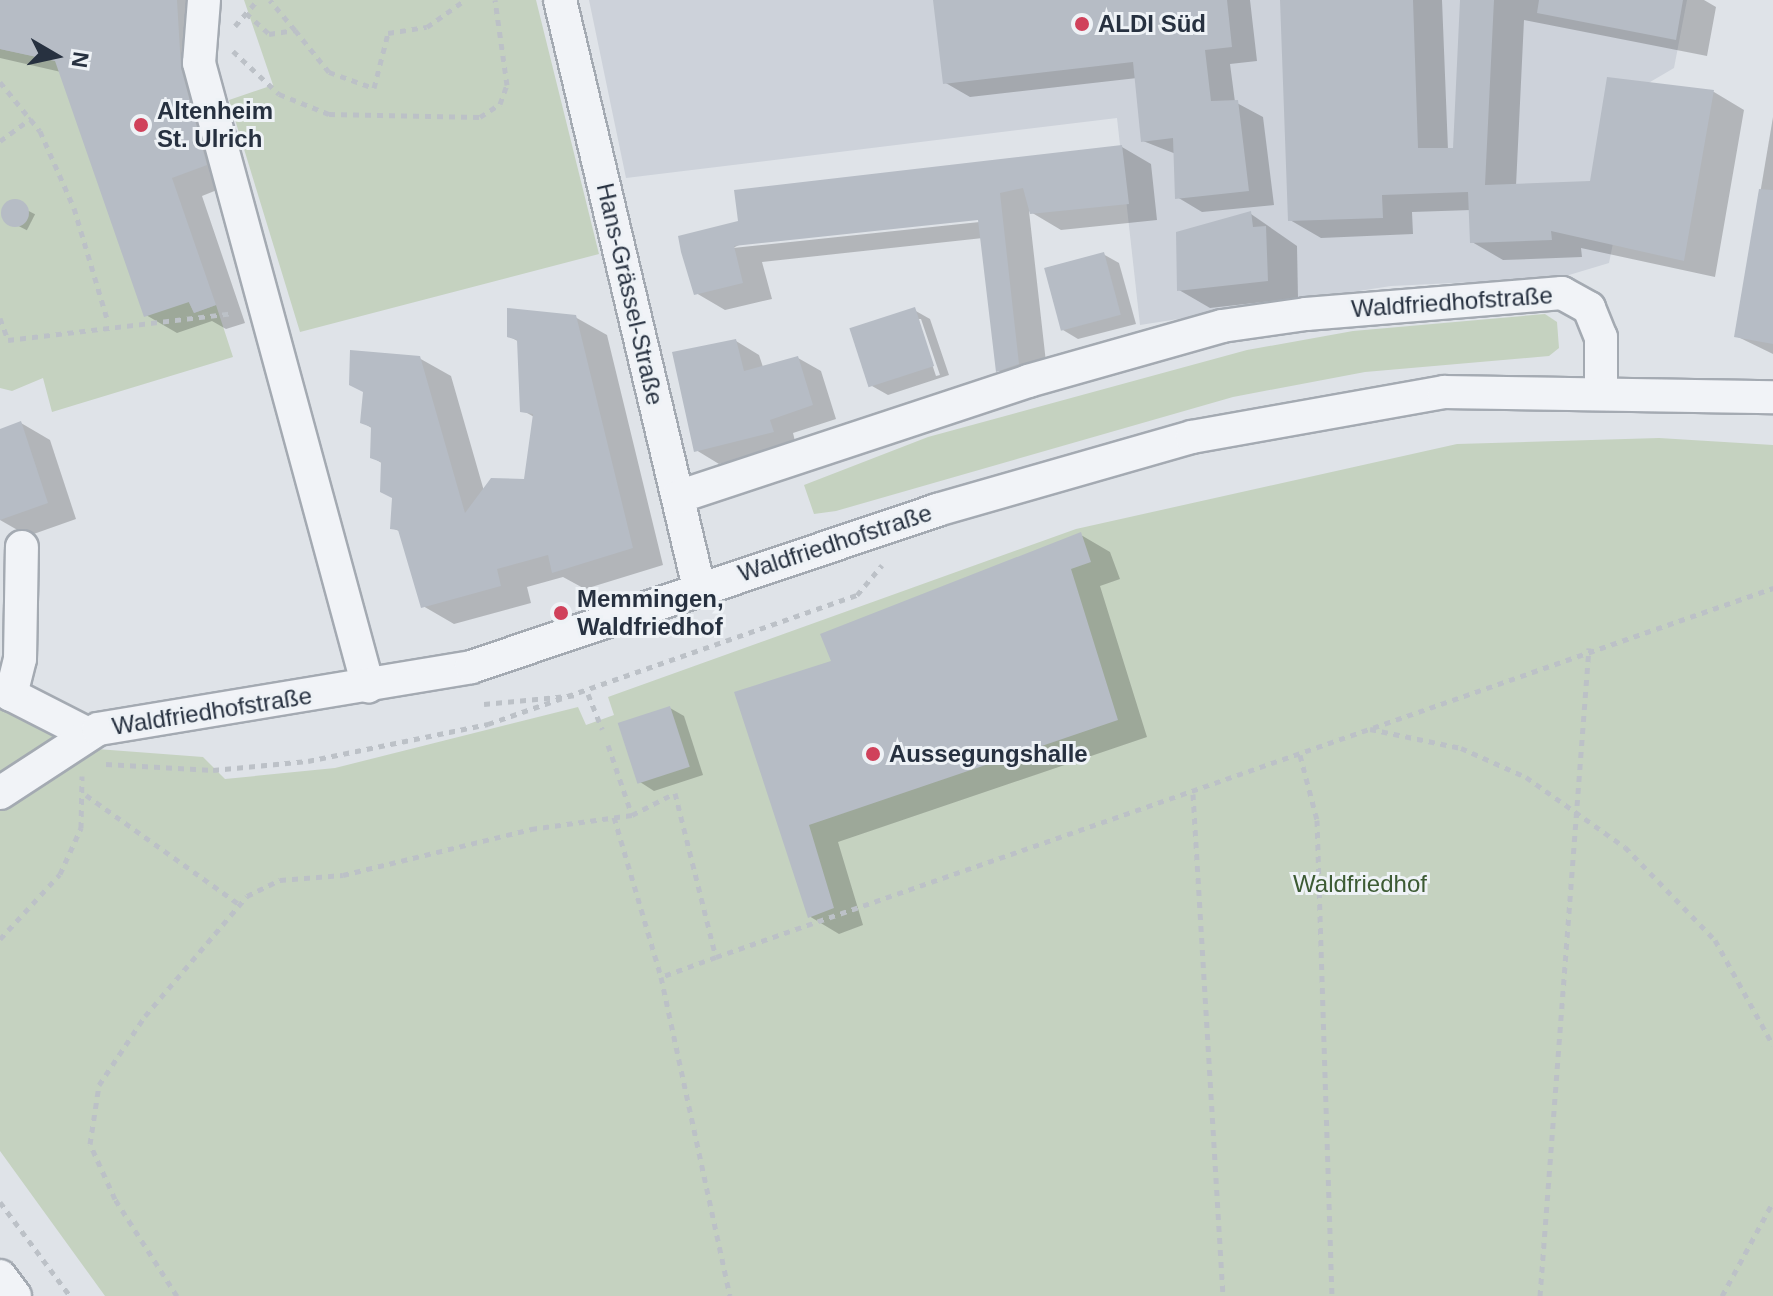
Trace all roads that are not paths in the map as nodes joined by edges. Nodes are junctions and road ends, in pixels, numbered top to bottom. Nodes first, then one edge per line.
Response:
1 (204, 0) edge
2 (560, 0) edge
3 (1601, 390) junction
4 (1773, 397) edge
5 (678, 497) junction
6 (22, 547) dead end
7 (699, 588) junction
8 (368, 686) junction
9 (5, 692) edge
10 (88, 734) junction
11 (0, 793) edge
12 (0, 1276) edge
13 (15, 1296) edge

1 - 8 street
2 - 5 street, Hans-Grässel-Straße
3 - 4 street, Waldfriedhofstraße
3 - 5 street, Waldfriedhofstraße
3 - 7 street, Waldfriedhofstraße
5 - 7 street, Hans-Grässel-Straße
6 - 9 street
7 - 8 street, Waldfriedhofstraße
8 - 10 street, Waldfriedhofstraße
9 - 10 street
10 - 11 street, Waldfriedhofstraße
12 - 13 street

